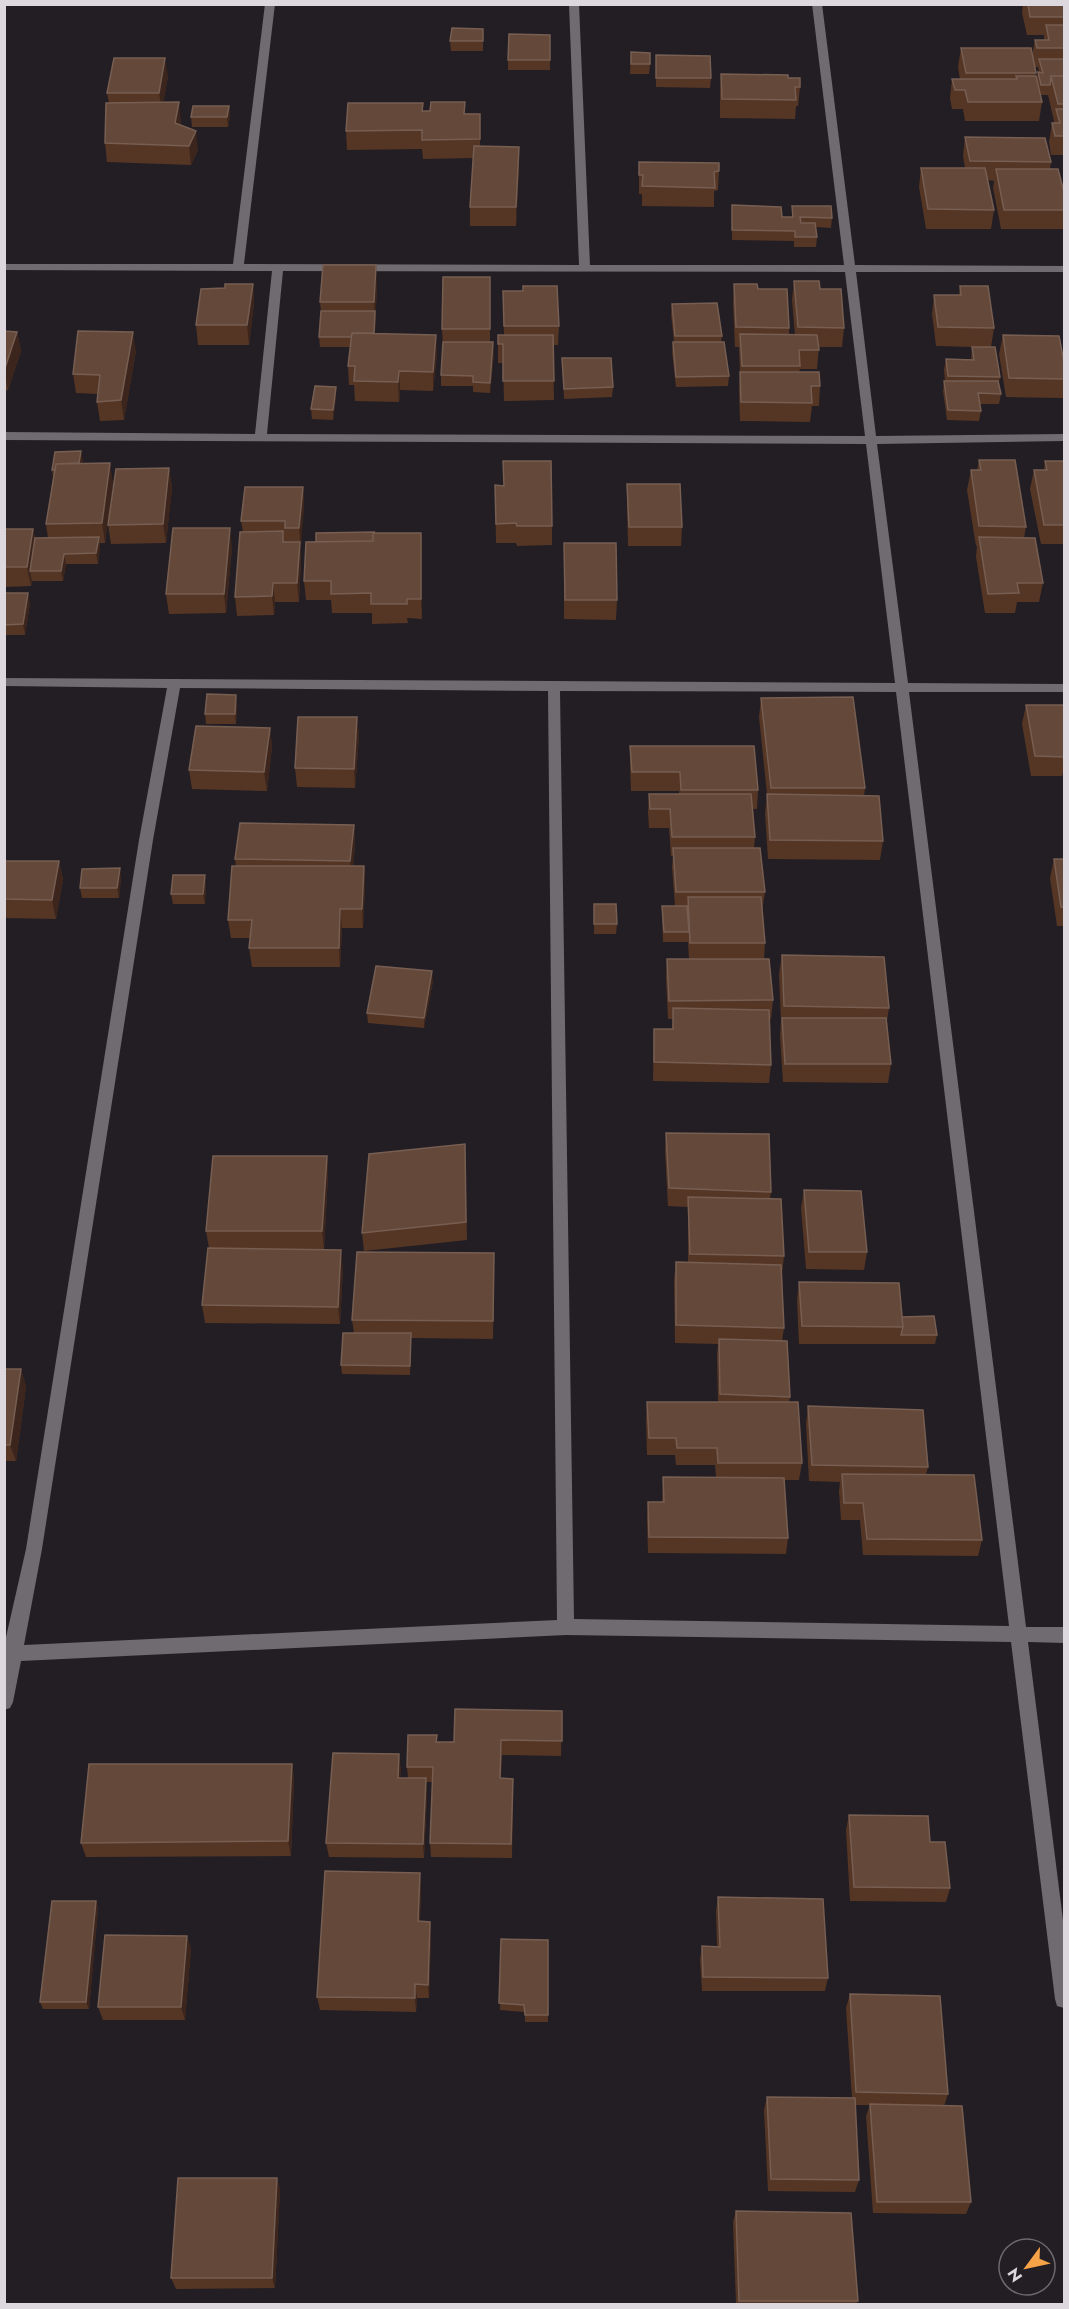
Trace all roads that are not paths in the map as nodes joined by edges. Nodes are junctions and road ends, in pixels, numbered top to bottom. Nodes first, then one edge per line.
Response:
1 (270, 4) edge
2 (573, 4) edge
3 (817, 4) edge
4 (4, 267) edge
5 (238, 267) junction
6 (278, 267) junction
7 (585, 268) junction
8 (849, 269) junction
9 (1065, 269) edge
10 (4, 436) edge
11 (261, 436) junction
12 (1065, 437) edge
13 (871, 440) junction
14 (4, 682) edge
15 (174, 683) junction
16 (554, 687) junction
17 (902, 688) junction
18 (1065, 688) edge
19 (566, 1627) junction
20 (1019, 1634) junction
21 (1065, 1635) edge
22 (9, 1654) edge
23 (4, 1702) edge
24 (1065, 1999) edge

1 - 5 street
2 - 7 street
3 - 8 street
4 - 5 street
5 - 6 street
6 - 7 street
6 - 11 street
7 - 8 street
8 - 9 street
8 - 13 street
10 - 11 street
11 - 13 street
12 - 13 street
13 - 17 street
14 - 15 street
15 - 16 street
15 - 22 street
16 - 17 street
16 - 19 street
17 - 18 street
17 - 20 street
19 - 20 street
19 - 22 street
20 - 21 street
20 - 24 street
22 - 23 street

